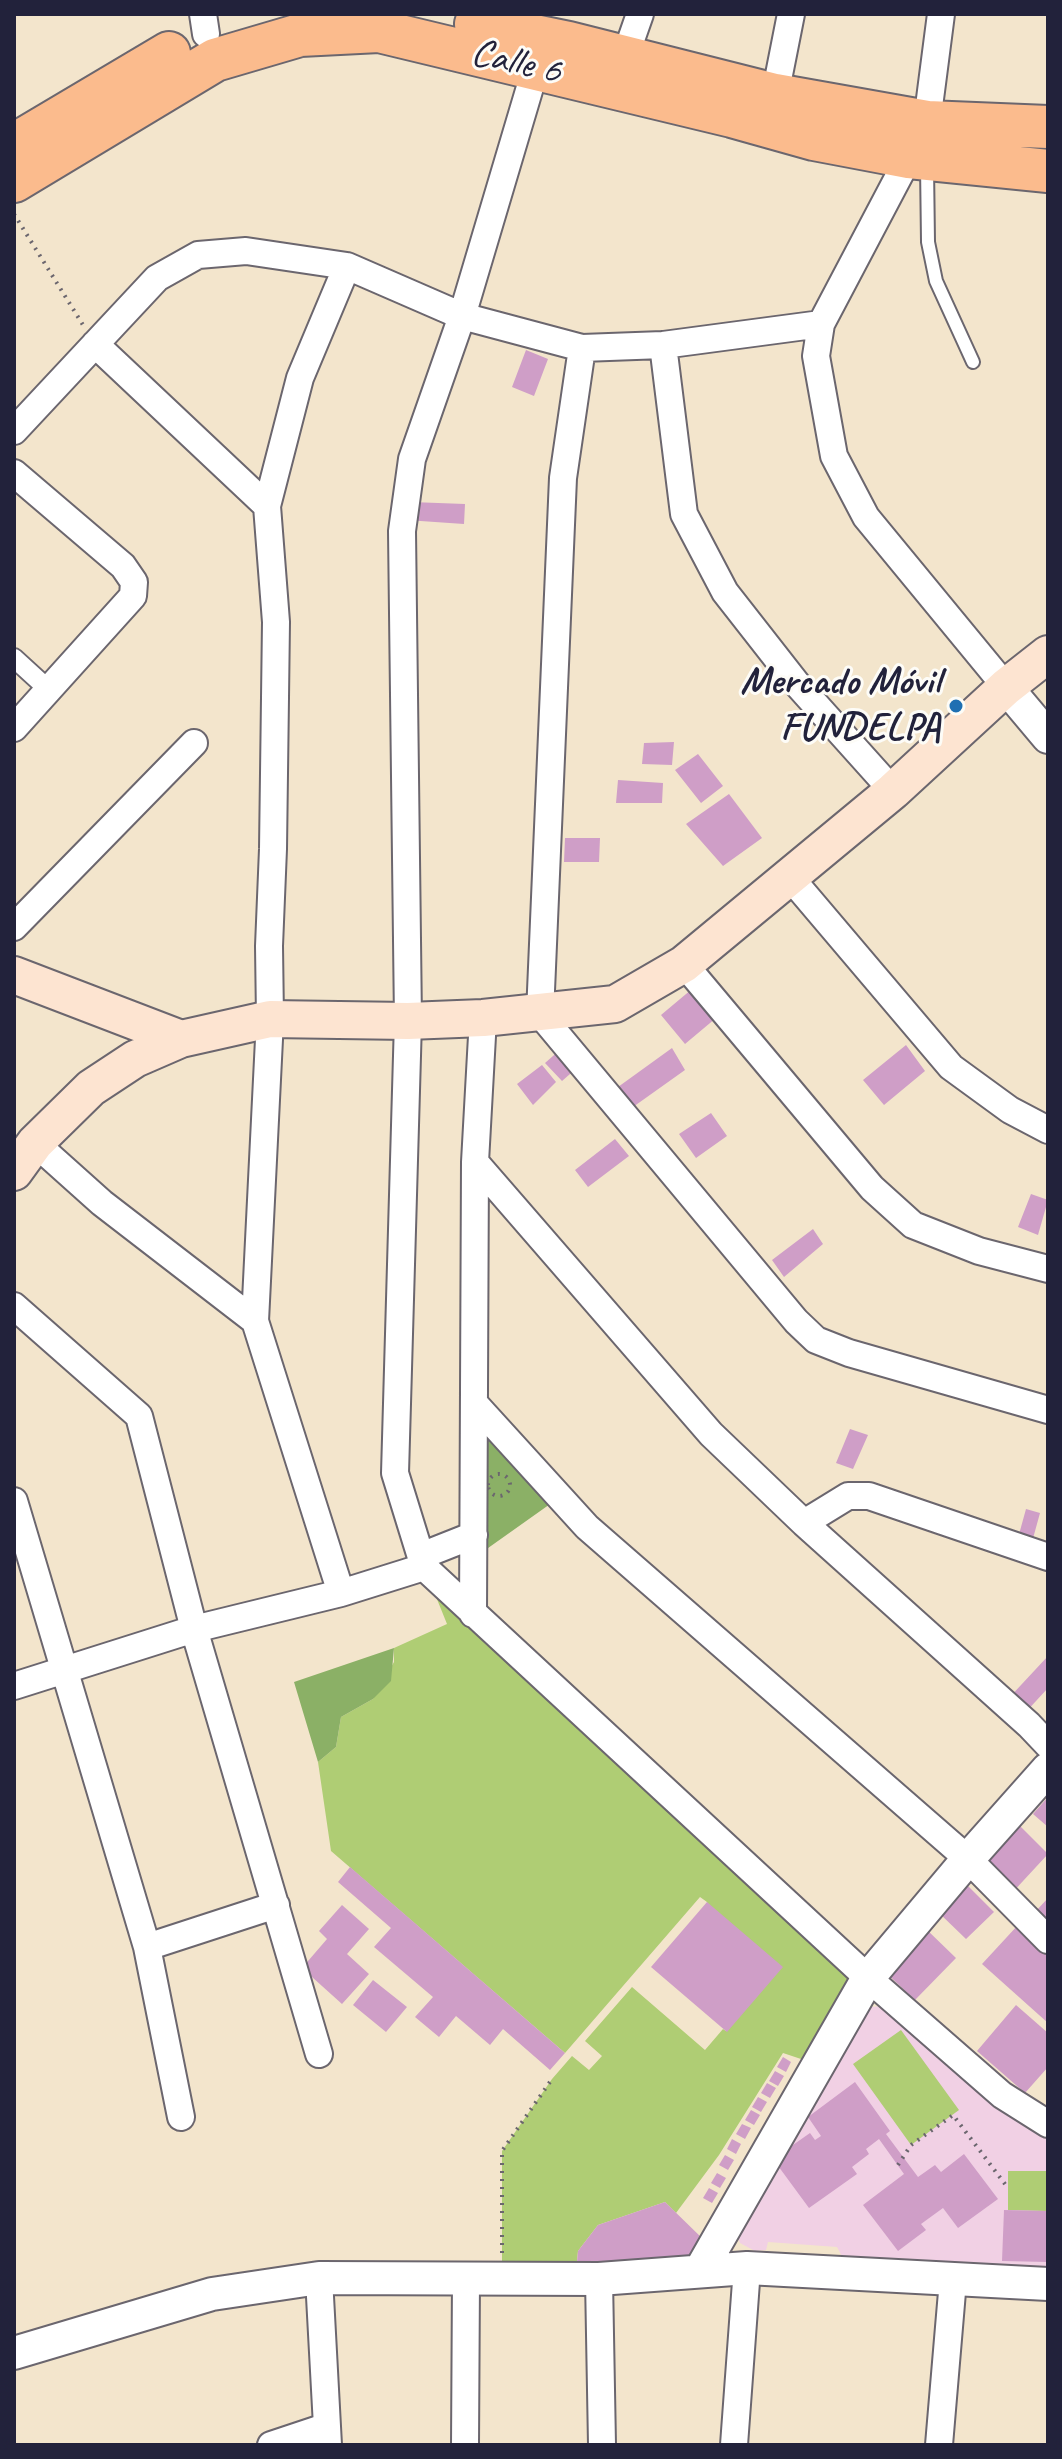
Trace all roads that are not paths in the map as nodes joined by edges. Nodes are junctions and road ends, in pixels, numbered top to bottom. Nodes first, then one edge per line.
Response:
1 (267, 14) edge
2 (430, 14) edge
3 (640, 14) edge
4 (791, 14) edge
5 (941, 14) edge
6 (506, 22) edge
7 (204, 24) edge
8 (625, 57) junction
9 (536, 67) junction
10 (775, 95) junction
11 (1048, 127) edge
12 (14, 145) edge
13 (921, 146) junction
14 (1048, 171) edge
15 (14, 181) edge
16 (347, 266) junction
17 (462, 316) junction
18 (821, 324) junction
19 (95, 344) junction
20 (663, 345) junction
21 (582, 348) junction
22 (973, 362) dead end
23 (14, 431) edge
24 (14, 473) edge
25 (267, 506) junction
26 (1048, 654) edge
27 (14, 658) edge
28 (1006, 687) junction
29 (49, 690) junction
30 (14, 728) edge
31 (1048, 737) edge
32 (194, 743) dead end
33 (893, 791) junction
34 (789, 876) junction
35 (14, 927) edge
36 (684, 964) junction
37 (14, 975) edge
38 (540, 1014) junction
39 (483, 1018) junction
40 (270, 1019) junction
41 (408, 1021) junction
42 (181, 1039) junction
43 (1048, 1130) edge
44 (35, 1143) junction
45 (475, 1162) junction
46 (14, 1172) edge
47 (1048, 1269) edge
48 (14, 1306) edge
49 (255, 1321) junction
50 (475, 1404) junction
51 (1048, 1410) edge
52 (14, 1501) edge
53 (804, 1523) junction
54 (474, 1535) junction
55 (1048, 1557) edge
56 (422, 1562) junction
57 (341, 1593) junction
58 (473, 1614) junction
59 (194, 1629) junction
60 (63, 1671) junction
61 (14, 1686) edge
62 (1048, 1745) edge
63 (1048, 1769) edge
64 (968, 1859) junction
65 (276, 1905) junction
66 (1048, 1940) edge
67 (147, 1947) junction
68 (868, 1978) junction
69 (319, 2054) dead end
70 (181, 2117) dead end
71 (1048, 2124) edge
72 (747, 2268) junction
73 (700, 2271) junction
74 (319, 2278) junction
75 (466, 2279) junction
76 (599, 2279) junction
77 (953, 2280) junction
78 (1048, 2284) edge
79 (14, 2353) edge
80 (326, 2436) edge
81 (271, 2445) edge
82 (465, 2445) edge
83 (602, 2445) edge
84 (734, 2445) edge
85 (939, 2445) edge

1 - 7 highway
2 - 6 highway, Calle 6
3 - 8 street
4 - 10 street
5 - 13 street
6 - 8 highway, Calle 6
7 - 12 highway
8 - 10 highway, Calle 6
9 - 13 highway, Calle 6
9 - 15 highway, Calle 6
9 - 17 street
10 - 13 highway, Calle 6
11 - 13 highway, Calle 6
13 - 14 highway, Calle 6
13 - 18 street
13 - 22 lane
16 - 17 street
16 - 19 street
16 - 25 street
17 - 21 street
17 - 41 street
18 - 20 street
18 - 28 street
19 - 23 street
19 - 25 street
20 - 21 street
20 - 33 street
21 - 38 street
24 - 29 street
25 - 40 street
26 - 28 main road
27 - 29 street
28 - 31 street
28 - 33 main road
29 - 30 street
32 - 35 street
33 - 34 main road
34 - 36 main road
34 - 43 street
36 - 38 main road
36 - 47 street
37 - 42 main road
38 - 39 main road
38 - 51 street
39 - 41 main road
39 - 45 street
40 - 41 main road
40 - 42 main road
40 - 49 street
41 - 56 street
42 - 44 main road
44 - 46 main road
44 - 49 street
45 - 50 street
45 - 53 street
48 - 59 street
49 - 57 street
50 - 54 street
50 - 64 street
52 - 60 street
53 - 55 street
53 - 62 street
54 - 56 street
54 - 58 street
56 - 57 street
56 - 58 street
57 - 59 street
58 - 68 street
59 - 60 street
59 - 65 street
60 - 61 street
60 - 67 street
63 - 64 street
64 - 66 street
64 - 68 street
65 - 67 street
65 - 69 street
67 - 70 street
68 - 71 street
68 - 73 street
72 - 73 street
72 - 77 street
72 - 84 street
73 - 76 street
74 - 75 street
74 - 79 street
74 - 80 street
75 - 76 street
75 - 82 street
76 - 83 street
77 - 78 street
77 - 85 street
80 - 81 street

